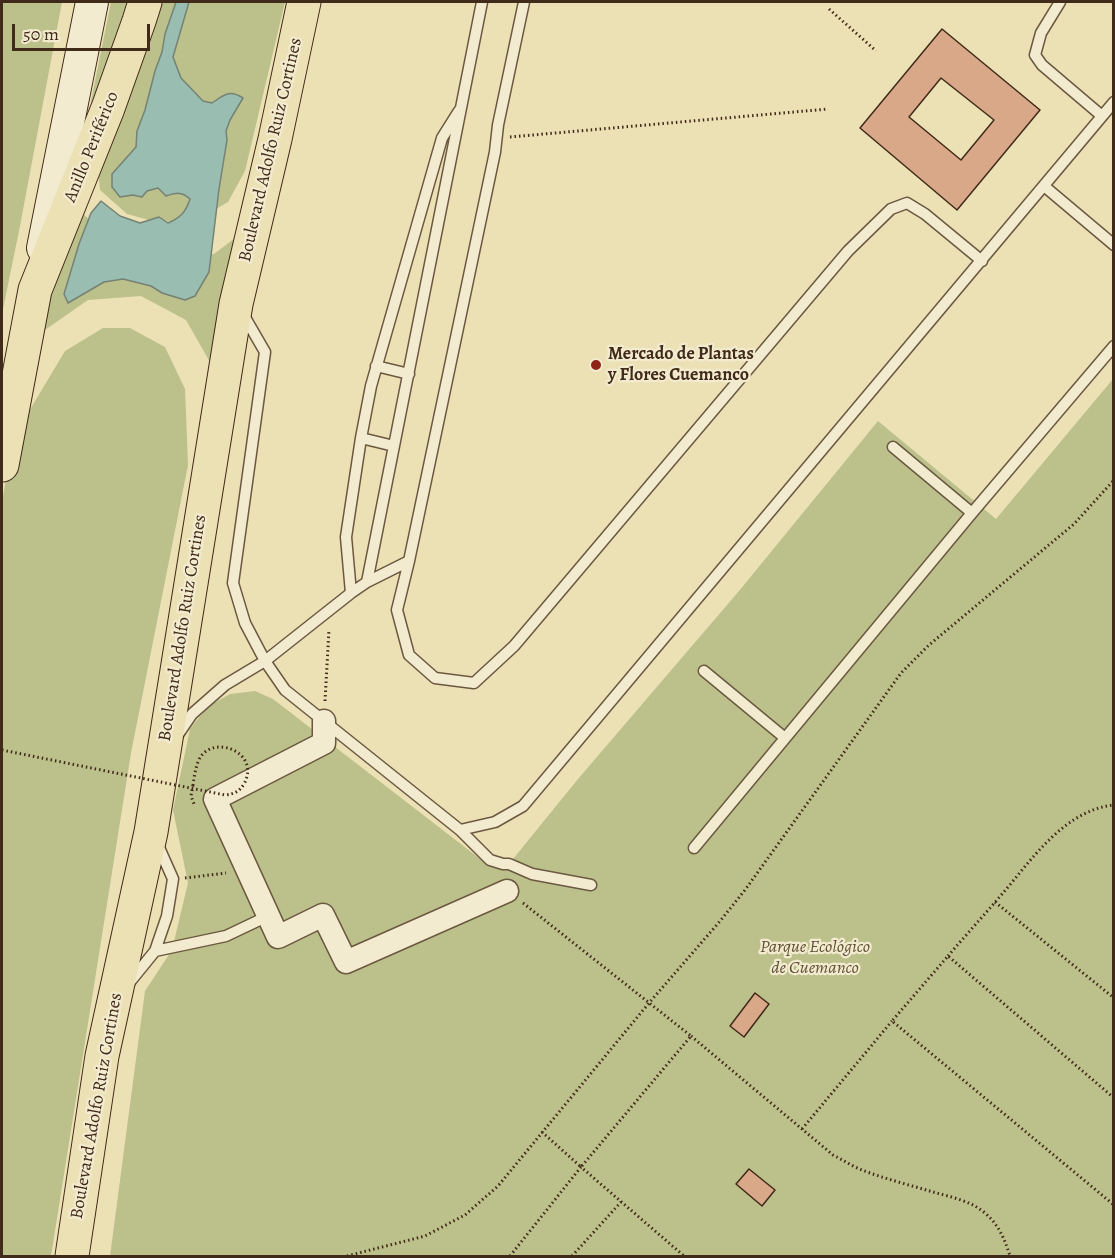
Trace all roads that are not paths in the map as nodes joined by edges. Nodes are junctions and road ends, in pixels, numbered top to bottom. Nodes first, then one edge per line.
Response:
1 (92, 2) edge
2 (145, 2) edge
3 (304, 2) edge
4 (482, 2) edge
5 (524, 2) edge
6 (1060, 2) edge
7 (1113, 102) edge
8 (462, 106) junction
9 (1102, 116) junction
10 (1044, 186) junction
11 (1113, 245) edge
12 (982, 261) junction
13 (35, 290) junction
14 (237, 304) junction
15 (1113, 346) edge
16 (376, 366) junction
17 (409, 374) junction
18 (360, 438) junction
19 (394, 446) junction
20 (892, 447) dead end
21 (2, 465) edge
22 (972, 513) junction
23 (409, 561) junction
24 (367, 582) junction
25 (351, 593) junction
26 (265, 662) junction
27 (704, 671) dead end
28 (324, 721) junction
29 (785, 738) junction
30 (163, 756) junction
31 (460, 830) junction
32 (151, 832) junction
33 (694, 848) dead end
34 (591, 885) dead end
35 (507, 891) road end
36 (268, 916) junction
37 (155, 951) junction
38 (115, 1000) junction
39 (72, 1257) edge

1 - 13 main road
2 - 13 highway, Anillo Periférico
3 - 14 highway, Boulevard Adolfo Ruiz Cortines
4 - 8 lane
5 - 23 lane
6 - 9 lane
7 - 9 lane
8 - 16 lane
8 - 17 lane
9 - 10 lane
10 - 11 lane
10 - 12 lane
12 - 23 lane
12 - 31 lane
13 - 21 highway
14 - 26 lane
14 - 30 highway, Boulevard Adolfo Ruiz Cortines
15 - 22 lane
16 - 17 lane
16 - 18 lane
17 - 19 lane
18 - 19 lane
18 - 25 lane
19 - 24 lane
20 - 22 lane
22 - 29 lane
23 - 24 lane
24 - 25 lane
25 - 26 lane
26 - 28 lane
26 - 30 lane
27 - 29 lane
28 - 31 lane
28 - 36 street
29 - 33 lane
30 - 32 highway, Boulevard Adolfo Ruiz Cortines
31 - 34 lane
32 - 37 lane
32 - 38 highway, Boulevard Adolfo Ruiz Cortines
35 - 36 street
36 - 37 lane
37 - 38 lane
38 - 39 highway, Boulevard Adolfo Ruiz Cortines

